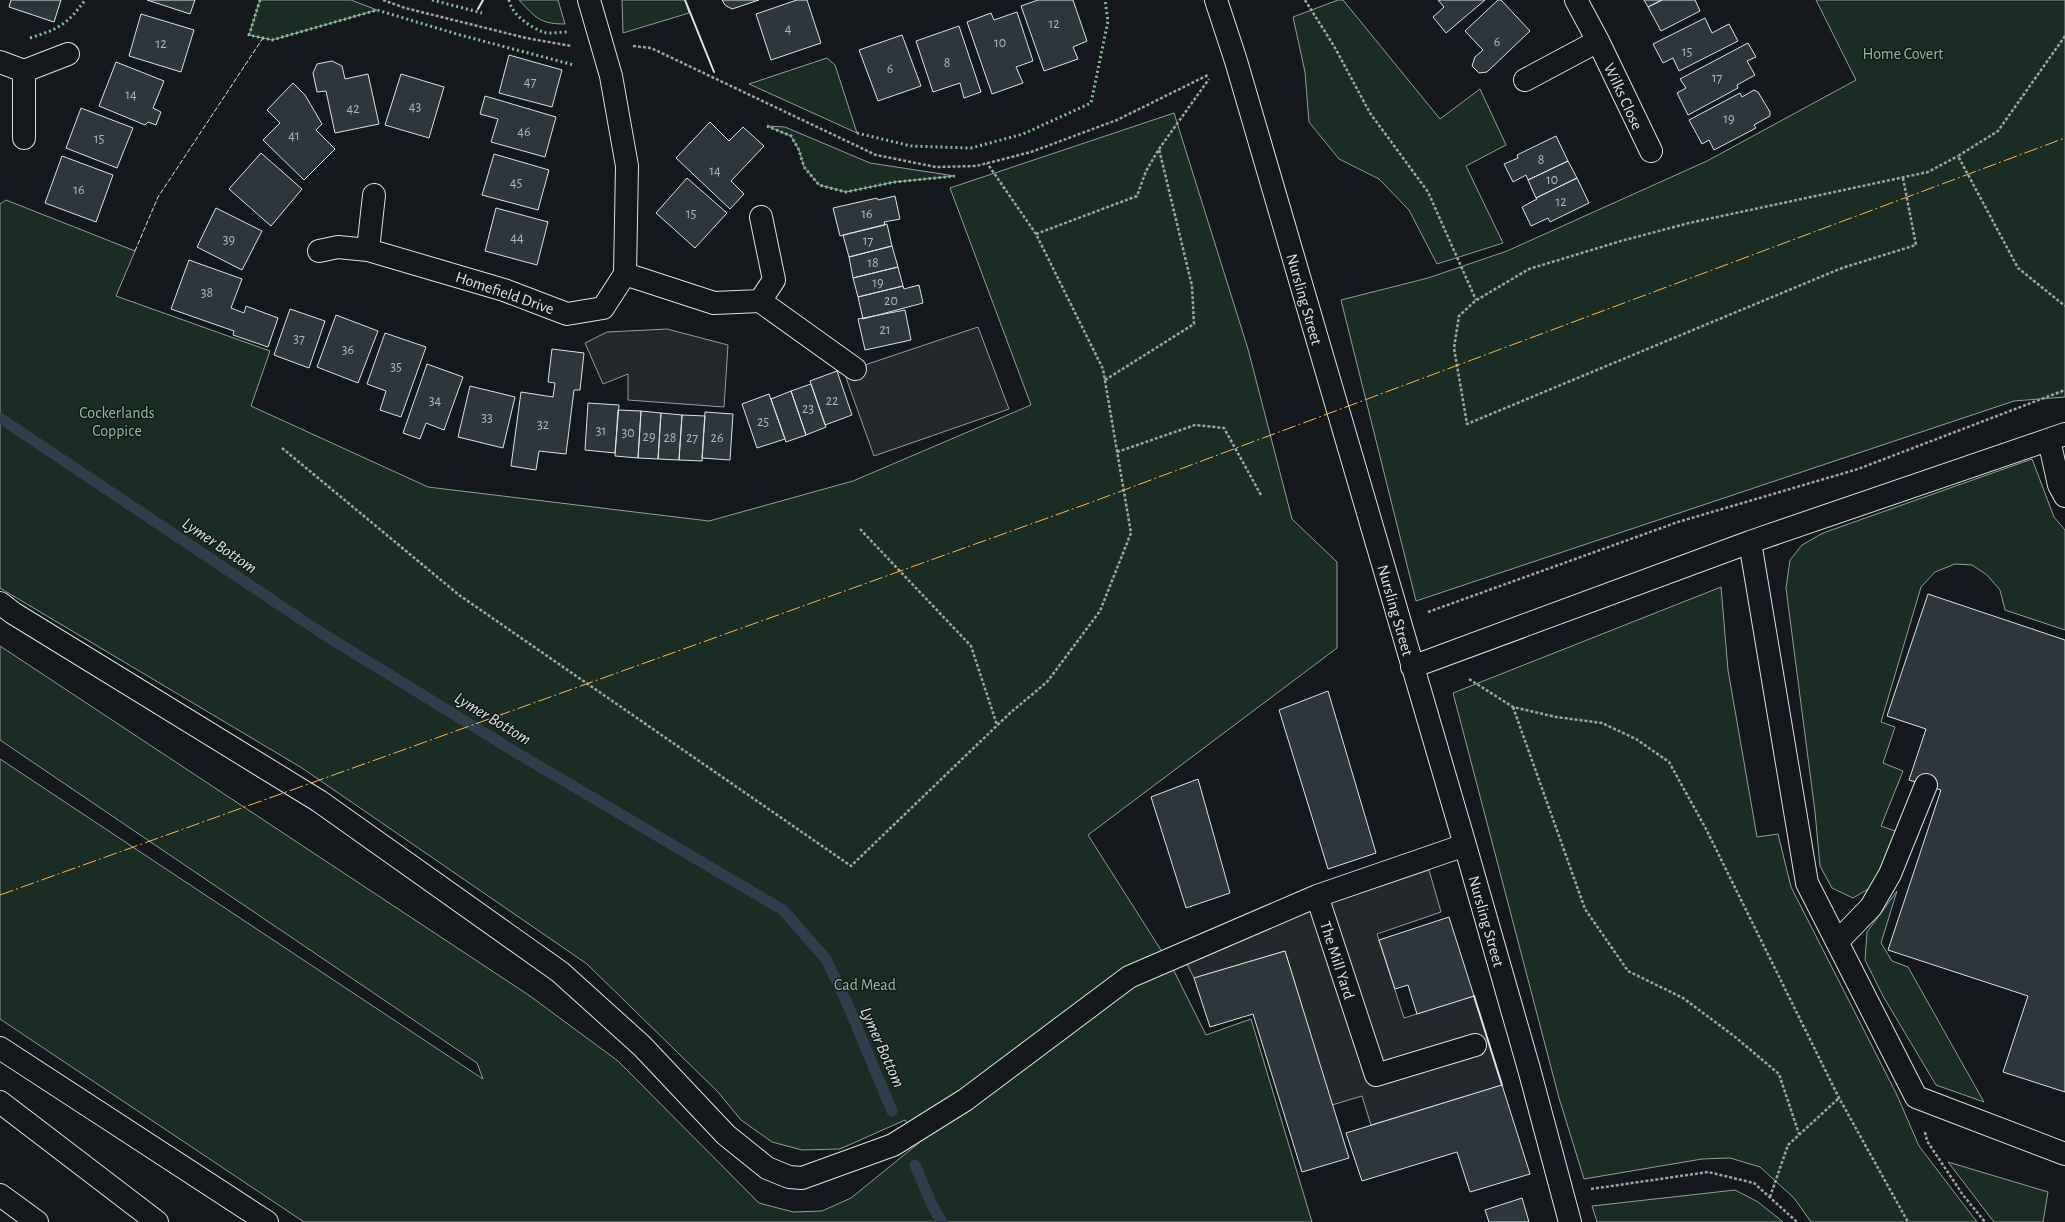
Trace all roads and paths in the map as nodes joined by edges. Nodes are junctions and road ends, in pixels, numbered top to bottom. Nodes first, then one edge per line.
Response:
1 (383, 0) edge
2 (589, 0) edge
3 (1216, 0) edge
4 (1305, 0) edge
5 (1576, 0) edge
6 (2065, 36) edge
7 (601, 41) junction
8 (1598, 41) junction
9 (68, 54) dead end
10 (0, 62) edge
11 (24, 71) junction
12 (1525, 80) dead end
13 (24, 138) dead end
14 (1159, 149) junction
15 (1651, 151) dead end
16 (1958, 156) junction
17 (987, 163) junction
18 (1903, 178) junction
19 (374, 195) dead end
20 (761, 217) dead end
21 (1036, 234) junction
22 (368, 250) junction
23 (319, 251) dead end
24 (625, 274) junction
25 (760, 300) junction
26 (1476, 300) junction
27 (2065, 306) edge
28 (855, 369) dead end
29 (1104, 380) junction
30 (2065, 390) edge
31 (2057, 437) edge
32 (282, 448) dead end
33 (1117, 452) junction
34 (1261, 495) dead end
35 (2065, 496) edge
36 (860, 529) dead end
37 (1750, 542) junction
38 (0, 603) edge
39 (1399, 622) junction
40 (1437, 658) junction
41 (1412, 667) junction
42 (1513, 707) junction
43 (997, 725) junction
44 (1926, 785) dead end
45 (1465, 845) junction
46 (1317, 896) junction
47 (1837, 942) junction
48 (1475, 1045) dead end
49 (0, 1048) edge
50 (1916, 1097) junction
51 (1839, 1098) junction
52 (0, 1102) edge
53 (1799, 1134) junction
54 (2065, 1154) edge
55 (1562, 1193) junction
56 (0, 1195) edge
57 (1770, 1197) junction
58 (37, 1222) edge
59 (157, 1222) edge
60 (267, 1222) edge
61 (1570, 1222) edge
62 (1797, 1222) edge
63 (1908, 1222) edge
64 (1985, 1222) edge

1 - 7 path
2 - 7 main road
3 - 39 main road, Nursling Street
4 - 26 path
5 - 8 main road, Wilks Close
6 - 16 path
7 - 17 path
7 - 24 main road
8 - 12 main road
8 - 15 main road, Wilks Close
9 - 11 main road
10 - 11 main road
11 - 13 main road
14 - 17 path
14 - 21 path
14 - 29 path
16 - 18 path
16 - 27 path
17 - 21 path
18 - 26 path
18 - 26 path
19 - 22 main road
20 - 25 main road
21 - 29 path
22 - 23 main road, Homefield Drive
22 - 24 main road, Homefield Drive
24 - 25 main road
25 - 28 main road
29 - 33 path
30 - 39 path
31 - 35 main road
31 - 37 main road
32 - 43 path
33 - 34 path
33 - 43 path
36 - 43 path
37 - 40 main road
37 - 47 main road
38 - 46 main road
39 - 41 main road, Nursling Street
40 - 41 main road
40 - 42 path
41 - 45 main road, Nursling Street
42 - 51 path
42 - 53 path
44 - 47 main road
45 - 46 main road
45 - 55 main road, Nursling Street
46 - 48 main road, The Mill Yard
47 - 50 main road
49 - 60 main road
50 - 54 main road
50 - 64 path
51 - 53 path
51 - 63 path
52 - 59 main road
53 - 57 path
55 - 57 path
55 - 61 main road, Nursling Street
56 - 58 main road
57 - 62 path

